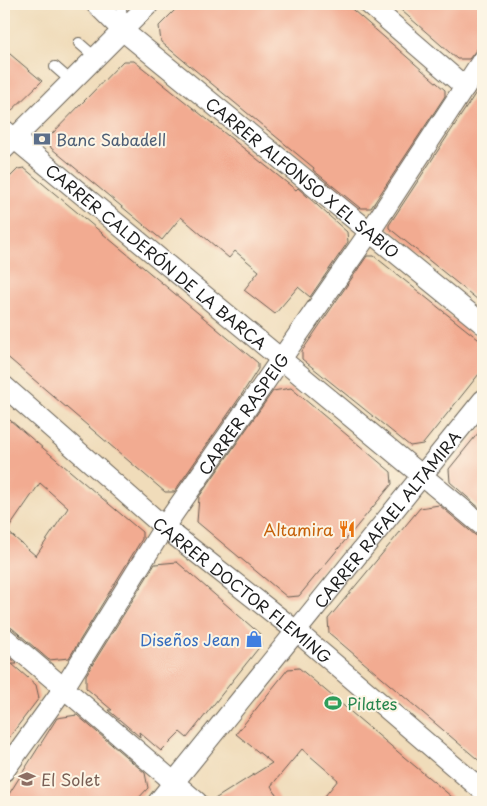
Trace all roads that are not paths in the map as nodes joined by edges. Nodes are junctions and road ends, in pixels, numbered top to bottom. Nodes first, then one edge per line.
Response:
1 (96, 4) edge
2 (121, 4) edge
3 (148, 4) edge
4 (368, 4) edge
5 (122, 30) junction
6 (79, 42) dead end
7 (95, 58) junction
8 (483, 59) edge
9 (56, 67) dead end
10 (71, 81) junction
11 (465, 87) junction
12 (7, 139) edge
13 (371, 230) junction
14 (483, 324) edge
15 (282, 359) junction
16 (4, 386) edge
17 (483, 400) edge
18 (424, 476) junction
19 (483, 526) edge
20 (164, 527) junction
21 (296, 631) junction
22 (4, 637) edge
23 (64, 688) junction
24 (4, 771) edge
25 (175, 782) junction
26 (483, 792) edge
27 (158, 802) edge
28 (197, 802) edge

1 - 5 street, CARRER ALFONSO X EL SABIO
2 - 5 lane
3 - 5 street
4 - 11 street
5 - 7 street
5 - 13 street, CARRER ALFONSO X EL SABIO
6 - 7 lane
7 - 10 street
8 - 11 street, CARRER RASPEIG
9 - 10 lane
10 - 12 street
11 - 13 street, CARRER RASPEIG
12 - 15 street, CARRER CALDERÓN DE LA BARCA
13 - 14 street, CARRER ALFONSO X EL SABIO
13 - 15 street, CARRER RASPEIG
15 - 18 street, CARRER CALDERÓN DE LA BARCA
15 - 20 street, CARRER RASPEIG
16 - 20 street, CARRER DOCTOR FLEMING
17 - 18 street, CARRER RAFAEL ALTAMIRA
18 - 19 street, CARRER CALDERÓN DE LA BARCA
18 - 21 street, CARRER RAFAEL ALTAMIRA
20 - 21 street, CARRER DOCTOR FLEMING
20 - 23 street, CARRER RASPEIG
21 - 25 street, CARRER RAFAEL ALTAMIRA
21 - 26 street, CARRER DOCTOR FLEMING
22 - 23 street
23 - 24 street, CARRER RASPEIG
23 - 25 street
25 - 27 street, CARRER RAFAEL ALTAMIRA
25 - 28 street

